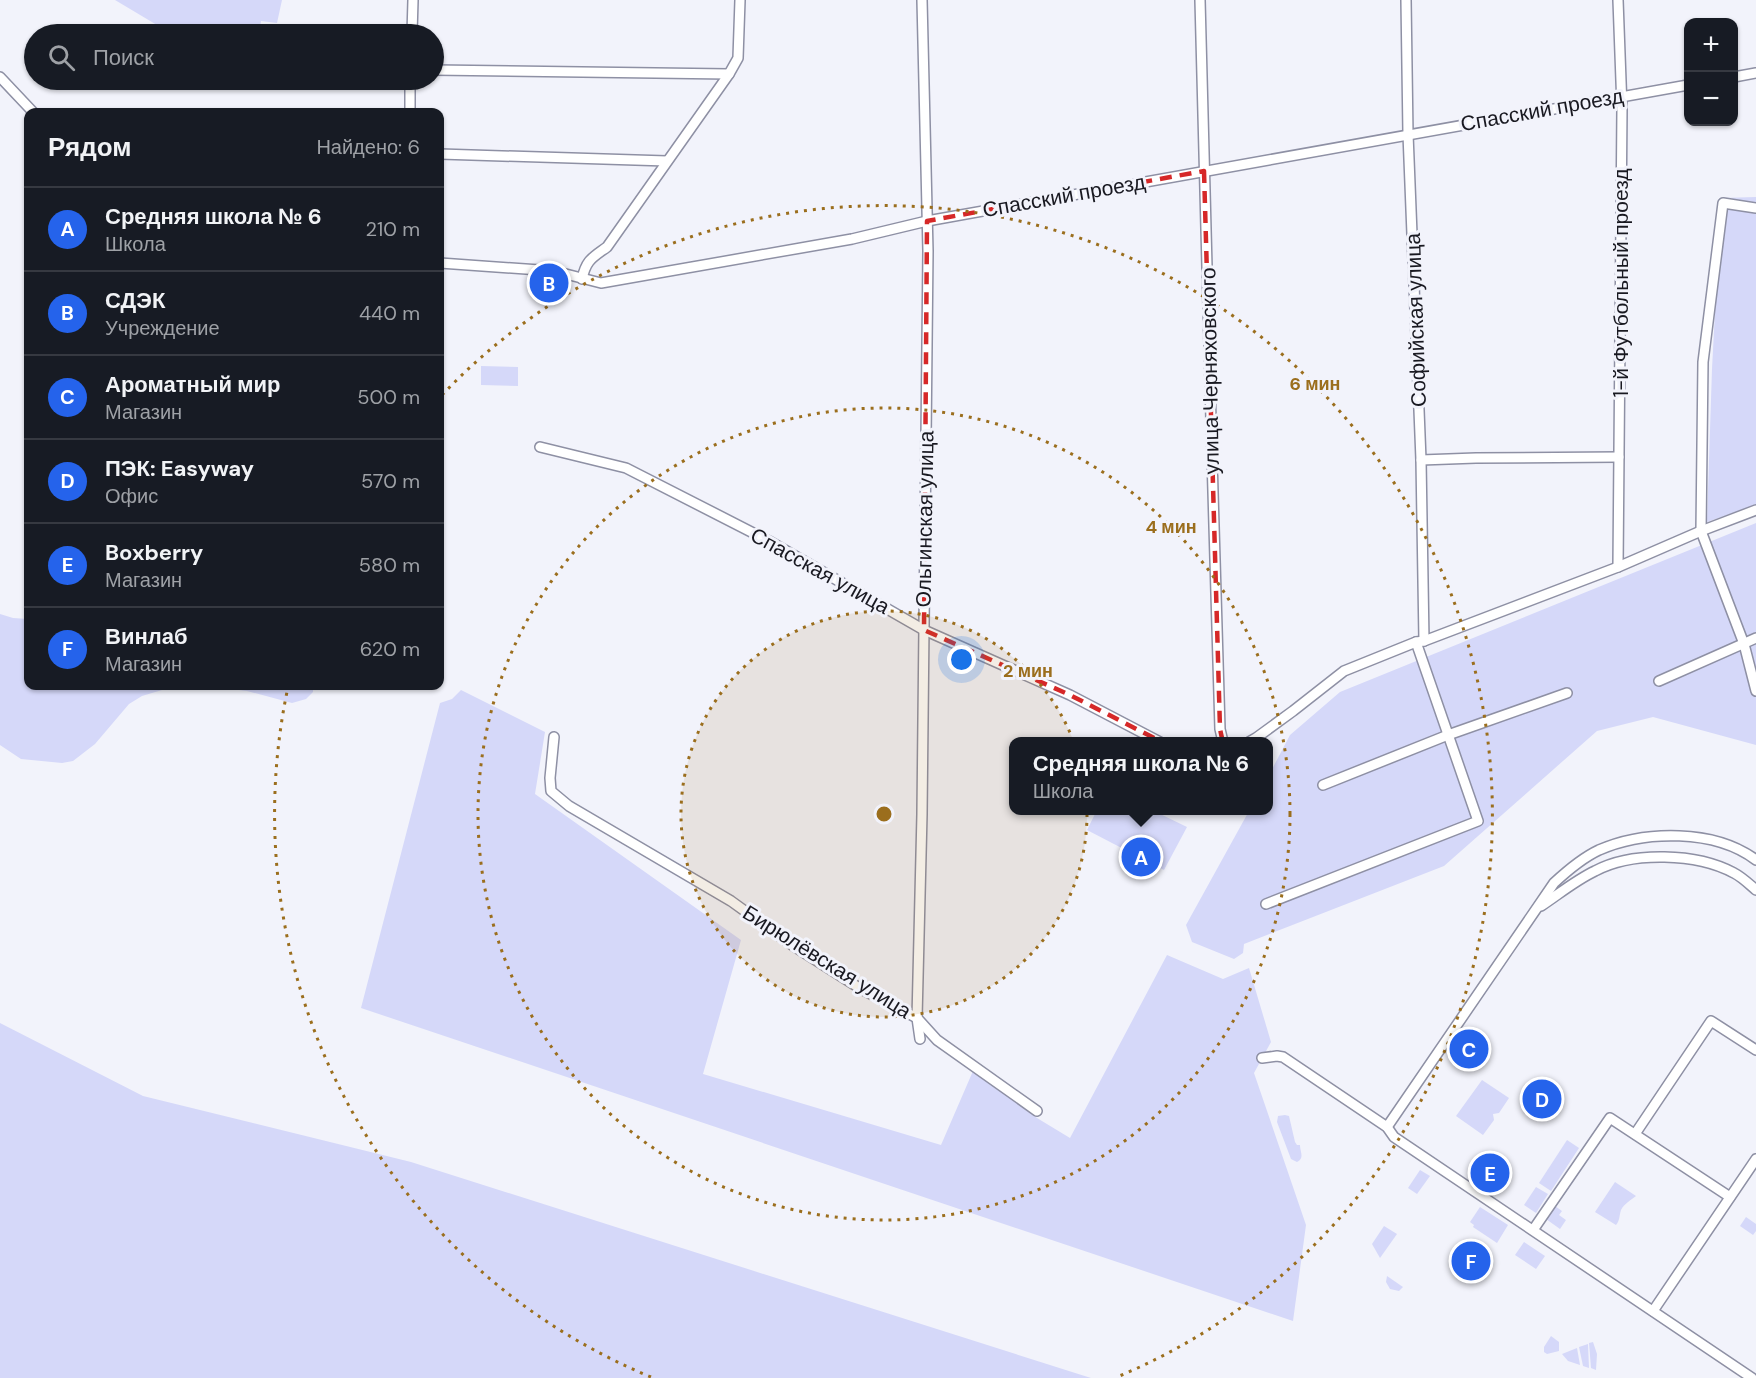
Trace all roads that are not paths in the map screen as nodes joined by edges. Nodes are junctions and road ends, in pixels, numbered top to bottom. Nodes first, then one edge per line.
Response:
1 (413, 0) edge
2 (740, 0) edge
3 (922, 0) edge
4 (1200, 0) edge
5 (1406, 0) edge
6 (1618, 0) edge
7 (412, 24) edge
8 (444, 70) edge
9 (1756, 73) edge
10 (729, 74) junction
11 (1738, 76) edge
12 (0, 77) edge
13 (1684, 86) edge
14 (410, 90) edge
15 (1622, 96) junction
16 (29, 108) edge
17 (410, 108) edge
18 (1408, 134) junction
19 (444, 154) edge
20 (667, 161) junction
21 (1204, 171) junction
22 (1756, 208) edge
23 (927, 221) junction
24 (444, 263) edge
25 (582, 279) junction
26 (540, 447) dead end
27 (1619, 457) junction
28 (1421, 460) junction
29 (1756, 510) edge
30 (1701, 531) junction
31 (1618, 567) junction
32 (924, 630) junction
33 (1756, 638) edge
34 (1420, 641) junction
35 (1744, 644) junction
36 (1659, 681) dead end
37 (1756, 692) edge
38 (1567, 693) dead end
39 (1448, 735) junction
40 (554, 736) dead end
41 (1152, 737) edge
42 (1222, 737) edge
43 (1257, 737) edge
44 (1323, 785) dead end
45 (1756, 860) edge
46 (1756, 890) edge
47 (1266, 904) dead end
48 (1534, 911) junction
49 (917, 1018) junction
50 (920, 1039) dead end
51 (1756, 1050) edge
52 (1262, 1059) dead end
53 (1037, 1111) dead end
54 (1387, 1127) junction
55 (1635, 1134) junction
56 (1755, 1163) edge
57 (1730, 1197) junction
58 (1533, 1230) junction
59 (1653, 1311) junction
60 (1752, 1378) edge

1 - 7 street
2 - 10 street
3 - 23 street, Ольгинская улица
4 - 21 street, улица Черняховского
5 - 18 street, Софийская улица
6 - 15 street, 1-й Футбольный проезд
8 - 10 street
9 - 11 street
10 - 20 street
12 - 16 street
13 - 15 street, Спасский проезд
14 - 17 street
15 - 18 street, Спасский проезд
15 - 27 street, 1-й Футбольный проезд
18 - 21 street, Спасский проезд
18 - 28 street, Софийская улица
19 - 20 street
20 - 25 street
21 - 23 street, Спасский проезд
21 - 42 street, улица Черняховского
22 - 30 street
23 - 25 street, Спасский проезд
23 - 32 street, Ольгинская улица
24 - 25 street, Спасский проезд
26 - 32 street, Спасская улица
27 - 28 street
27 - 31 street, 1-й Футбольный проезд
28 - 34 street, Софийская улица
29 - 30 street
30 - 31 street
30 - 35 street
31 - 34 street
32 - 41 street, Спасская улица
32 - 49 street, Ольгинская улица
33 - 35 street
34 - 39 street, Софийская улица
34 - 43 street
35 - 36 street
35 - 37 street
38 - 39 street
39 - 44 street
39 - 47 street, Софийская улица
40 - 49 street, Бирюлёвская улица
45 - 48 street
46 - 48 street
48 - 54 street
49 - 50 street, Ольгинская улица
49 - 53 street, Бирюлёвская улица
51 - 55 street
52 - 54 street
54 - 58 street
55 - 57 street
55 - 58 street
56 - 57 street
57 - 59 street
58 - 59 street
59 - 60 street

